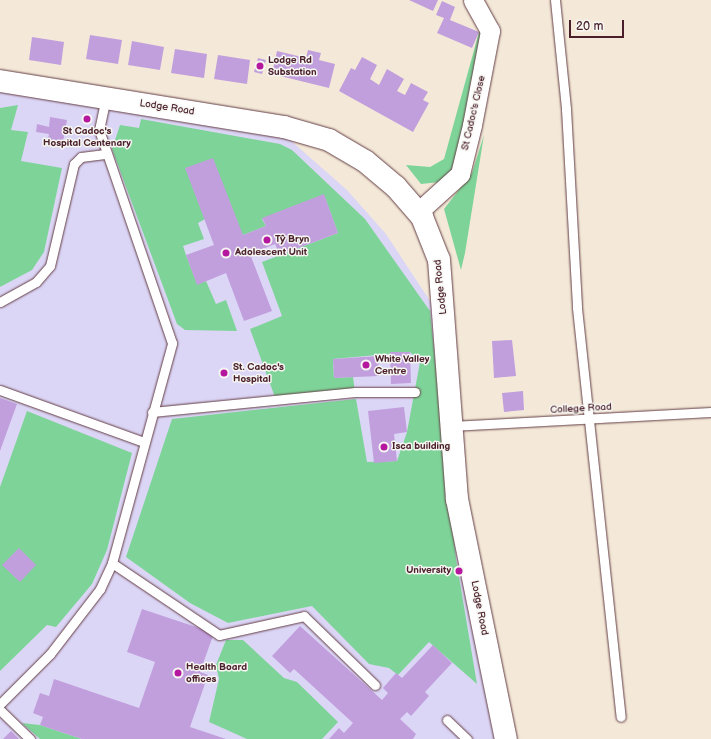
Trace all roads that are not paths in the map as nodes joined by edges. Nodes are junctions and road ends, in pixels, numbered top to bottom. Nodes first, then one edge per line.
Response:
1 (473, 0) edge
2 (555, 0) edge
3 (0, 81) edge
4 (106, 98) junction
5 (107, 154) junction
6 (418, 212) junction
7 (0, 302) edge
8 (0, 390) edge
9 (415, 392) dead end
10 (152, 412) junction
11 (711, 412) edge
12 (588, 420) junction
13 (451, 426) junction
14 (144, 442) junction
15 (112, 563) junction
16 (375, 685) dead end
17 (0, 704) edge
18 (0, 710) edge
19 (621, 717) dead end
20 (447, 720) dead end
21 (30, 739) edge
22 (467, 739) edge
23 (506, 739) edge

1 - 6 street, St Cadoc's Close
2 - 12 lane
3 - 4 street, Lodge Road
4 - 5 lane
4 - 6 street, Lodge Road
5 - 7 lane
5 - 10 lane
6 - 13 street, Lodge Road
8 - 14 lane
9 - 10 lane
10 - 14 lane
11 - 12 lane, College Road
12 - 13 lane, College Road
12 - 19 lane
13 - 23 street, Lodge Road
14 - 15 lane
15 - 16 lane
15 - 17 lane
18 - 21 lane
20 - 22 lane

